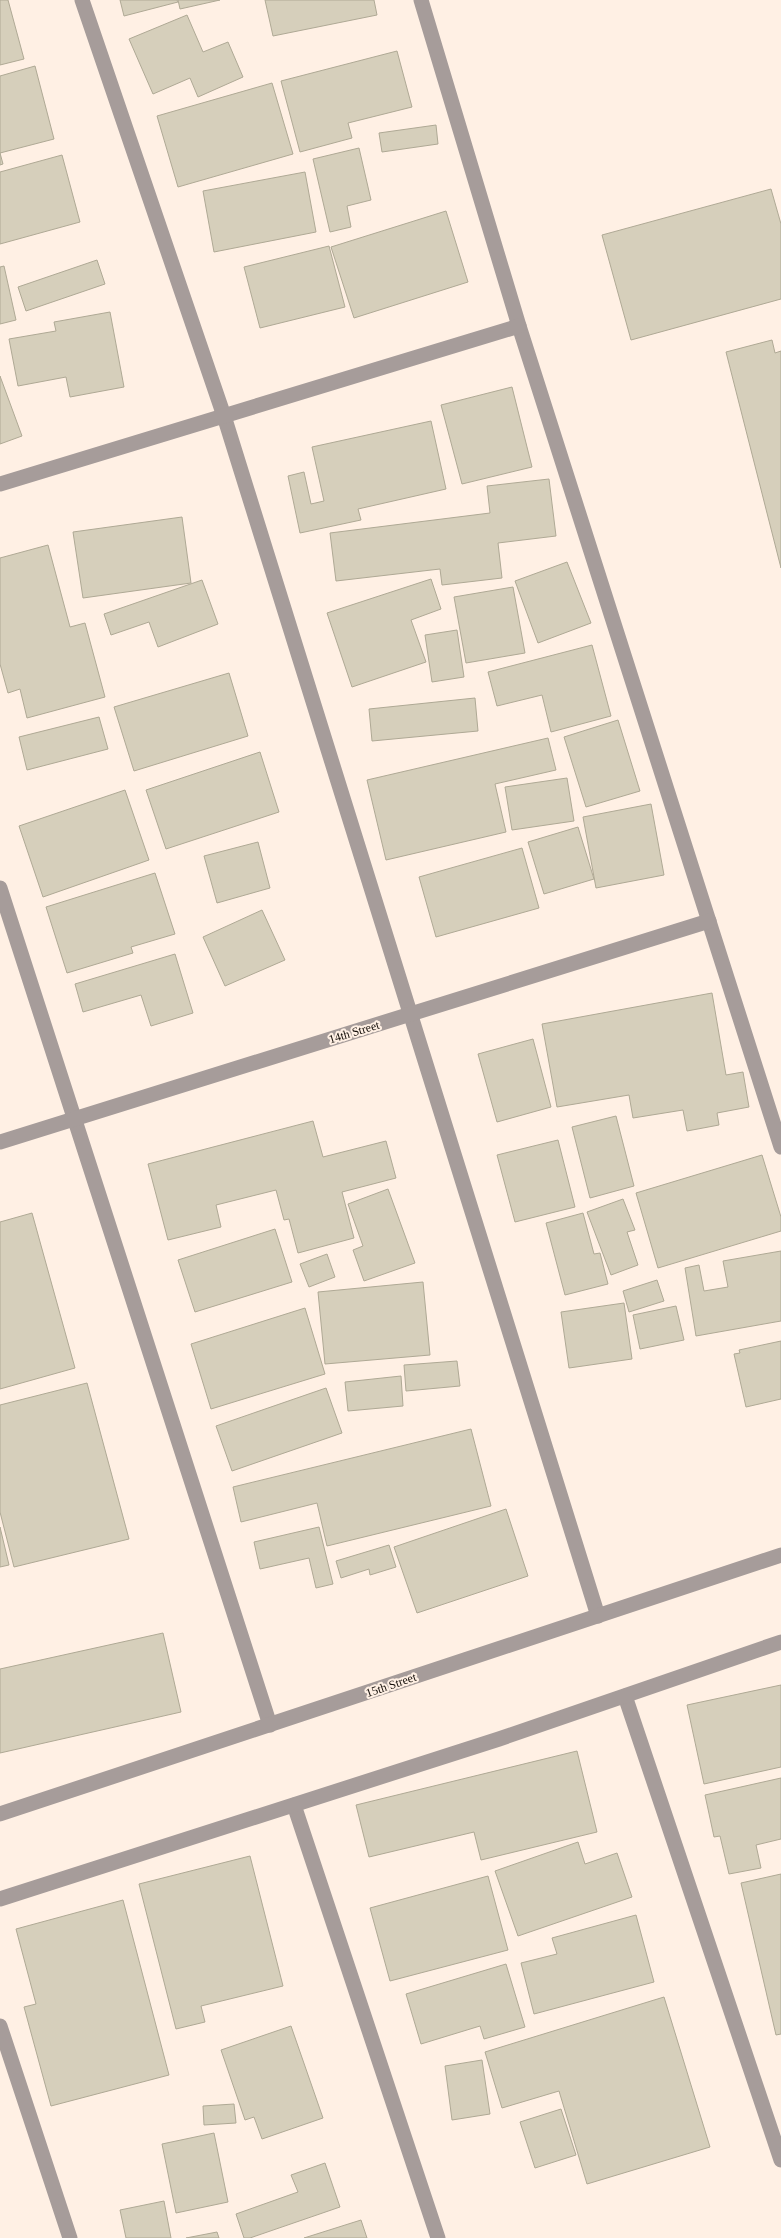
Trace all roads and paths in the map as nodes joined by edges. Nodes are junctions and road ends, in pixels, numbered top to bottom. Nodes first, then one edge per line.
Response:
1 (82, 0) edge
2 (421, 0) edge
3 (519, 326) junction
4 (224, 416) junction
5 (0, 484) edge
6 (0, 888) edge
7 (709, 921) junction
8 (410, 1014) junction
9 (74, 1119) junction
10 (0, 1142) edge
11 (781, 1147) edge
12 (781, 1555) edge
13 (598, 1616) junction
14 (781, 1642) edge
15 (625, 1696) junction
16 (270, 1725) junction
17 (294, 1805) junction
18 (0, 1814) edge
19 (0, 1899) edge
20 (0, 2026) edge
21 (781, 2160) edge
22 (70, 2238) edge
23 (438, 2238) edge

1 - 4 street
2 - 3 street
3 - 4 street
3 - 7 street
4 - 5 street
4 - 8 street
6 - 9 street
7 - 8 street, 14th Street
7 - 11 street
8 - 9 street, 14th Street
8 - 13 street
9 - 10 street, 14th Street
9 - 16 street
12 - 13 street, 15th Street
13 - 16 street, 15th Street
14 - 15 street
15 - 17 street
15 - 21 street
16 - 18 street, 15th Street
17 - 19 street
17 - 23 street
20 - 22 street

